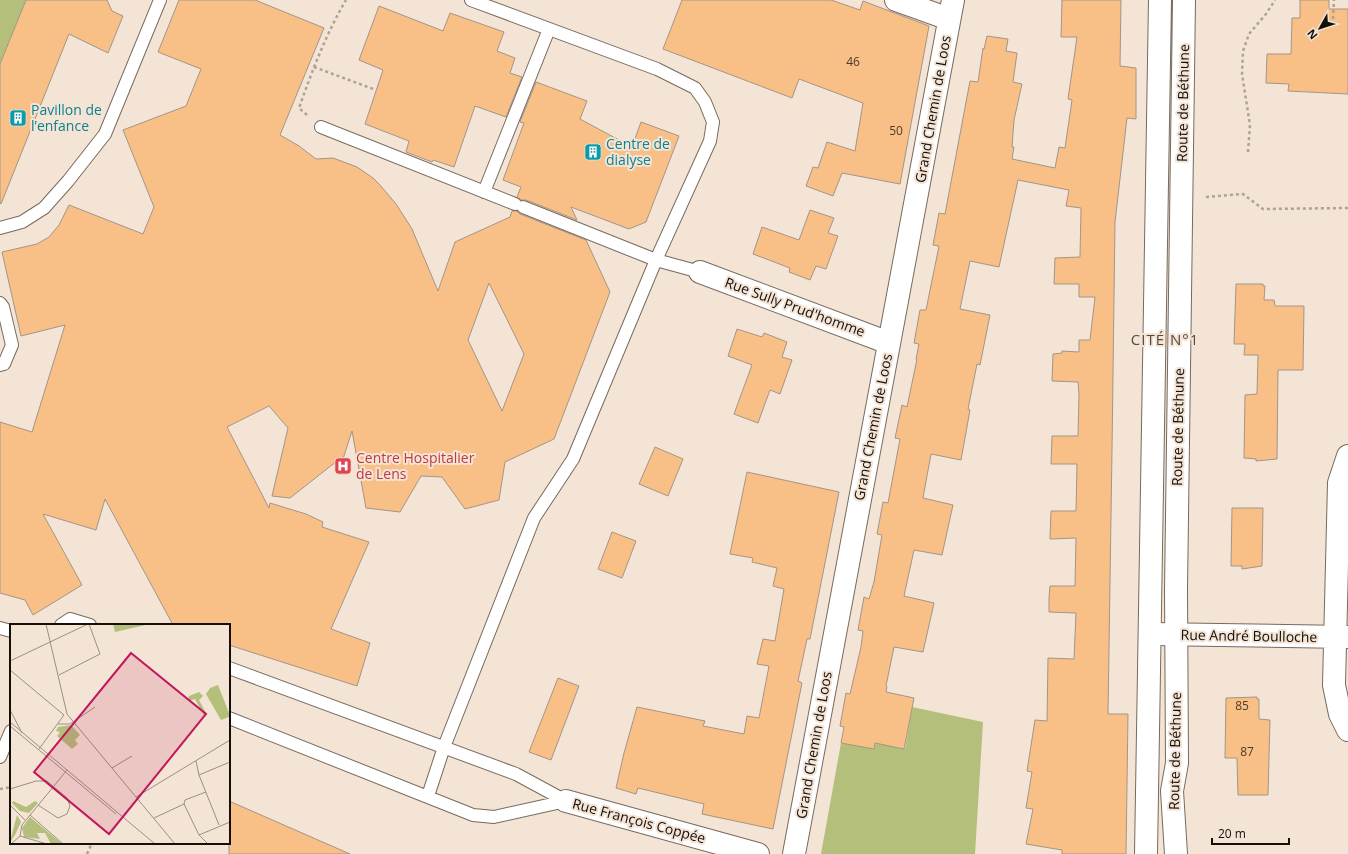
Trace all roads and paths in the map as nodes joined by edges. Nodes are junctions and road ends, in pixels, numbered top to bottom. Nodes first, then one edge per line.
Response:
1 (160, 0) edge
2 (346, 0) edge
3 (471, 0) edge
4 (896, 0) edge
5 (1160, 0) edge
6 (1184, 0) edge
7 (1275, 0) edge
8 (1334, 0) edge
9 (951, 10) edge
10 (1333, 19) dead end
11 (549, 29) junction
12 (314, 67) junction
13 (376, 90) dead end
14 (321, 127) joint
15 (1248, 152) dead end
16 (484, 192) junction
17 (1181, 198) junction
18 (1348, 208) edge
19 (0, 228) edge
20 (656, 260) junction
21 (700, 272) joint
22 (0, 303) edge
23 (889, 342) junction
24 (0, 365) edge
25 (1348, 456) edge
26 (62, 624) edge
27 (87, 624) edge
28 (0, 628) edge
29 (10, 631) edge
30 (1150, 634) junction
31 (1176, 635) junction
32 (1342, 637) edge
33 (230, 668) edge
34 (230, 718) edge
35 (1348, 730) edge
36 (10, 733) edge
37 (444, 747) junction
38 (0, 757) edge
39 (10, 788) edge
40 (0, 789) edge
41 (428, 796) junction
42 (566, 801) junction
43 (92, 844) edge
44 (87, 854) edge
45 (758, 854) edge
46 (794, 854) edge
47 (1146, 854) edge
48 (1176, 854) edge

1 - 19 lane
2 - 12 path
3 - 11 lane
4 - 9 street
5 - 30 street, Route de Béthune
6 - 17 street, Route de Béthune
7 - 15 path
8 - 10 path
9 - 23 street, Grand Chemin de Loos
11 - 16 lane
11 - 20 lane
12 - 13 path
12 - 14 path
14 - 16 lane
16 - 20 lane
17 - 18 path
17 - 31 street, Route de Béthune
20 - 21 lane
20 - 37 lane
21 - 23 street, Rue Sully Prud'homme
22 - 24 lane
23 - 46 street, Grand Chemin de Loos
25 - 32 street
26 - 27 lane
28 - 29 lane
30 - 31 street, Rue André Boulloche
30 - 47 street, Route de Béthune
31 - 32 street, Rue André Boulloche
31 - 48 street, Route de Béthune
32 - 35 street
33 - 37 lane
34 - 41 lane
36 - 38 lane
37 - 41 lane
37 - 42 lane
39 - 40 path
41 - 42 lane
42 - 45 street, Rue François Coppée
43 - 44 path

